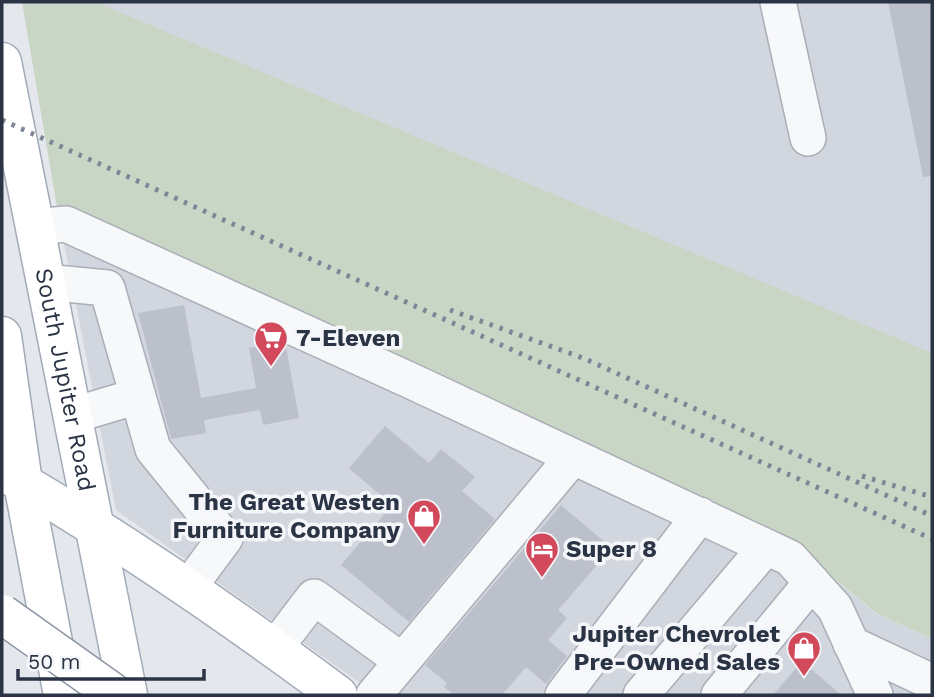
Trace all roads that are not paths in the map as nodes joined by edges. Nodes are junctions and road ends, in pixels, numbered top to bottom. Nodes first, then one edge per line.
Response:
1 (778, 2) edge
2 (2, 62) edge
3 (807, 138) dead end
4 (34, 227) junction
5 (45, 282) junction
6 (2, 336) edge
7 (138, 396) junction
8 (74, 415) junction
9 (572, 458) junction
10 (12, 477) edge
11 (700, 515) junction
12 (96, 526) junction
13 (766, 547) junction
14 (812, 583) junction
15 (188, 588) junction
16 (2, 614) edge
17 (852, 644) junction
18 (275, 648) junction
19 (402, 661) junction
20 (932, 682) edge
21 (62, 695) edge
22 (116, 695) edge
23 (128, 695) edge
24 (338, 695) edge
25 (374, 695) edge
26 (563, 695) edge
27 (641, 695) edge
28 (719, 695) edge
29 (875, 695) edge

1 - 3 lane
2 - 4 main road, South Jupiter Road
4 - 5 main road, South Jupiter Road
4 - 9 lane
5 - 7 lane
5 - 8 main road, South Jupiter Road
6 - 10 main road
7 - 8 lane
7 - 15 lane
8 - 12 main road, South Jupiter Road
9 - 11 lane
9 - 19 lane
10 - 12 main road
10 - 21 main road
11 - 13 lane
11 - 26 lane
12 - 15 main road
12 - 23 main road, South Jupiter Road
13 - 14 lane
13 - 27 lane
14 - 17 lane
14 - 28 lane
15 - 18 main road
16 - 22 main road, bridge
17 - 20 lane
17 - 29 lane
18 - 19 lane
18 - 24 main road
19 - 25 lane

